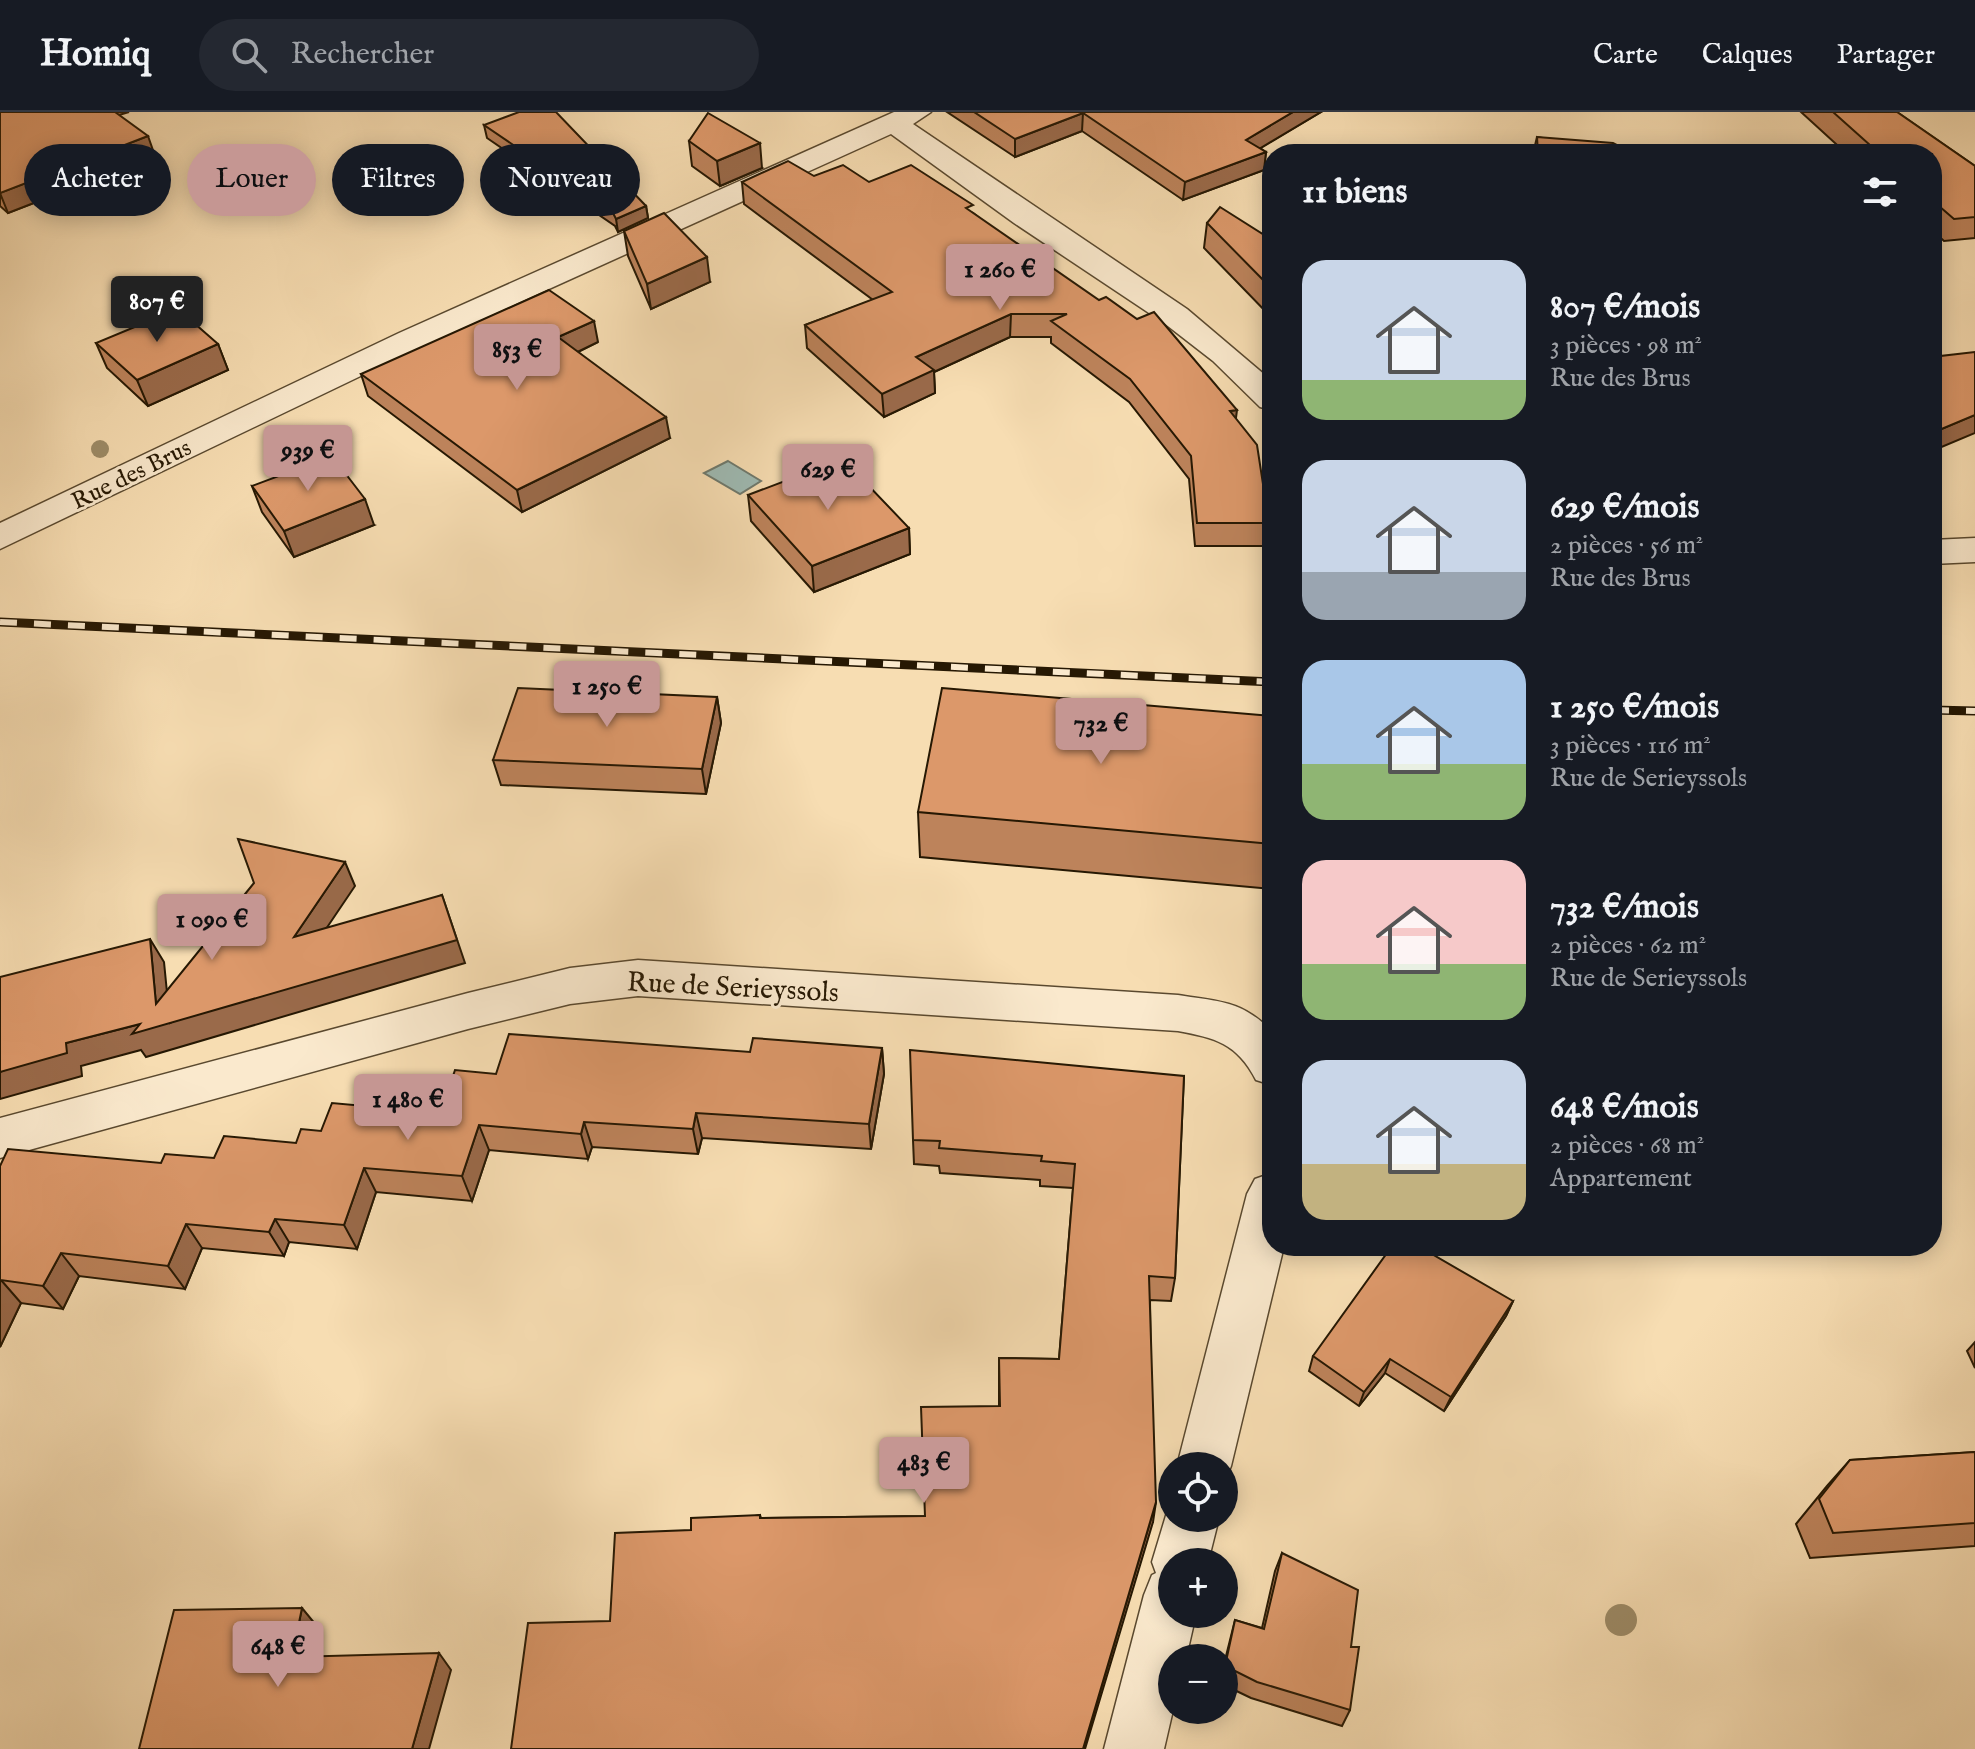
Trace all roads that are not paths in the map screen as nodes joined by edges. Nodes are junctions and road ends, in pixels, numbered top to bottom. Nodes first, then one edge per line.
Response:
1 (906, 118) edge
2 (1262, 389) edge
3 (0, 537) edge
4 (1975, 550) edge
5 (1942, 552) edge
6 (1262, 1051) edge
7 (0, 1138) edge
8 (1262, 1234) edge
9 (1208, 1452) edge
10 (1164, 1628) edge
11 (1134, 1749) edge

1 - 2 street
1 - 3 street, Rue des Brus
4 - 5 street
6 - 7 street, Rue de Serieyssols
8 - 9 street
10 - 11 street

